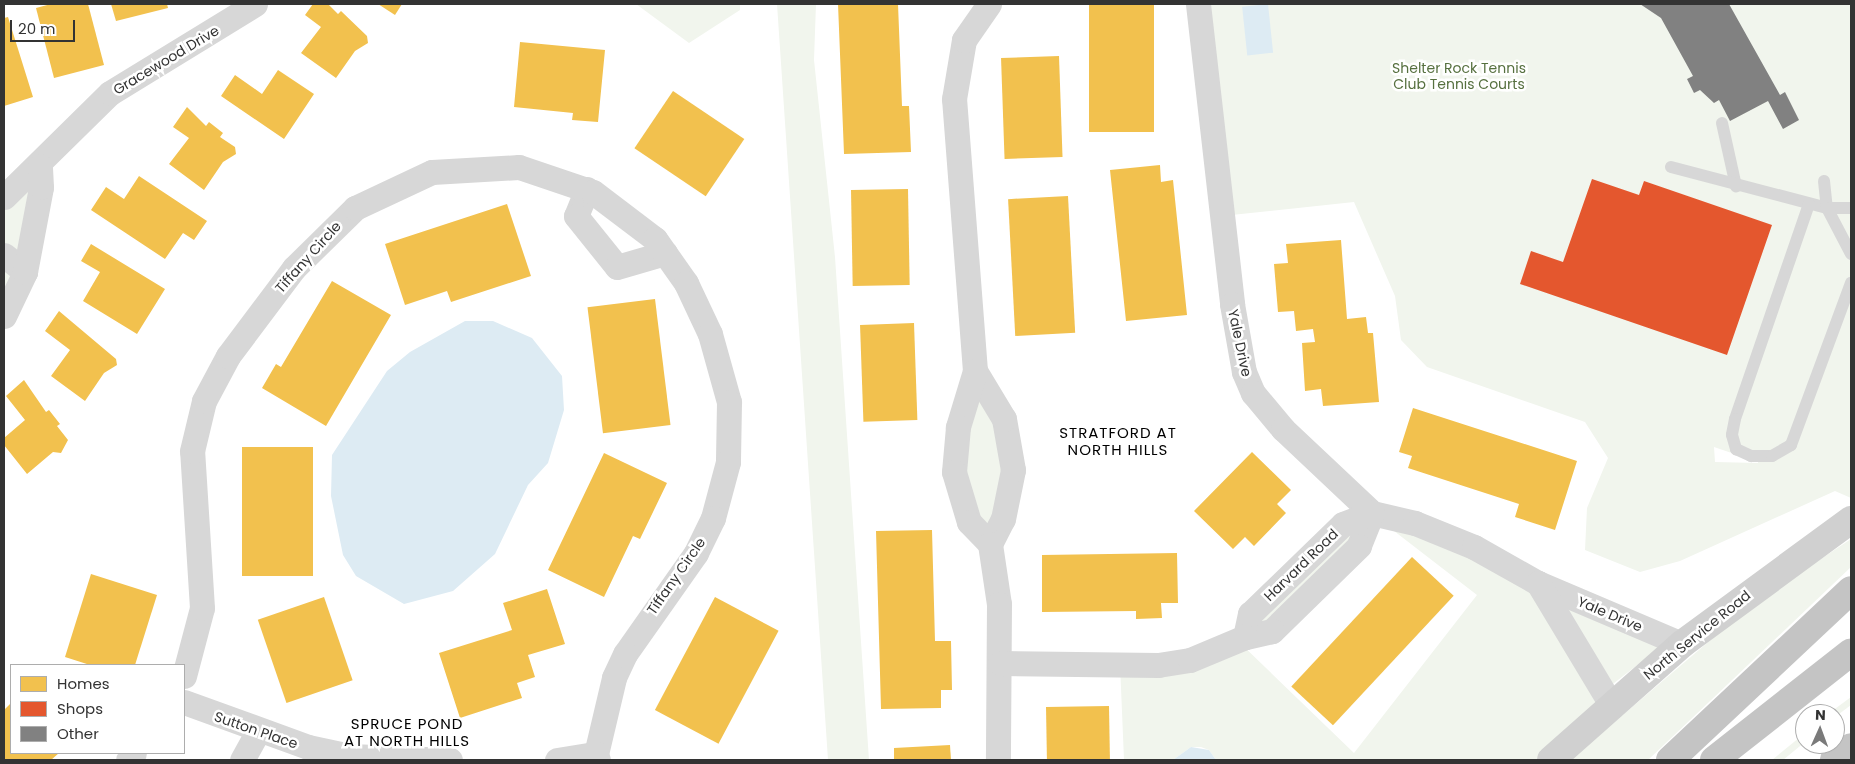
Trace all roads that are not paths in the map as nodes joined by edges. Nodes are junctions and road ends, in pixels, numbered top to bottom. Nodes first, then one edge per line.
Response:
1 (255, 4) edge
2 (989, 4) edge
3 (1198, 4) edge
4 (1722, 123) dead end
5 (40, 166) junction
6 (1670, 167) dead end
7 (1824, 181) dead end
8 (1736, 186) junction
9 (587, 189) junction
10 (4, 196) edge
11 (1809, 204) junction
12 (1827, 208) junction
13 (1851, 208) edge
14 (665, 252) junction
15 (1851, 254) edge
16 (4, 255) edge
17 (25, 272) junction
18 (1851, 283) edge
19 (4, 316) edge
20 (975, 371) junction
21 (1372, 513) junction
22 (1851, 520) edge
23 (990, 544) junction
24 (1538, 583) junction
25 (1851, 590) edge
26 (1682, 644) junction
27 (1851, 652) edge
28 (1000, 663) junction
29 (185, 672) edge
30 (185, 702) edge
31 (1612, 706) junction
32 (258, 731) junction
33 (1851, 747) edge
34 (597, 757) edge
35 (242, 760) edge
36 (450, 760) edge
37 (557, 760) edge
38 (998, 760) edge
39 (1550, 760) edge
40 (1670, 760) edge
41 (1714, 760) edge
42 (1834, 760) edge

1 - 5 street, Gracewood Drive
2 - 20 street
3 - 21 street, Yale Drive
4 - 8 lane
5 - 10 street, Gracewood Drive
5 - 17 street
6 - 8 lane
7 - 12 lane
8 - 11 lane
9 - 14 street, Tiffany Circle
9 - 14 street
9 - 29 street, Tiffany Circle
11 - 12 lane
11 - 18 lane
12 - 13 lane
12 - 15 lane
14 - 34 street, Tiffany Circle
16 - 17 street
17 - 19 street
20 - 23 street
20 - 23 street
21 - 24 street, Yale Drive
21 - 28 street, Harvard Road
22 - 26 main road, North Service Road
23 - 28 street
24 - 26 street, Yale Drive
24 - 31 street, Yale Drive
25 - 40 highway
26 - 31 main road, North Service Road
27 - 41 highway
28 - 38 street
30 - 32 street, Sutton Place
31 - 39 main road, North Service Road
32 - 35 street
32 - 36 street, Sutton Place
33 - 42 highway
34 - 37 street

